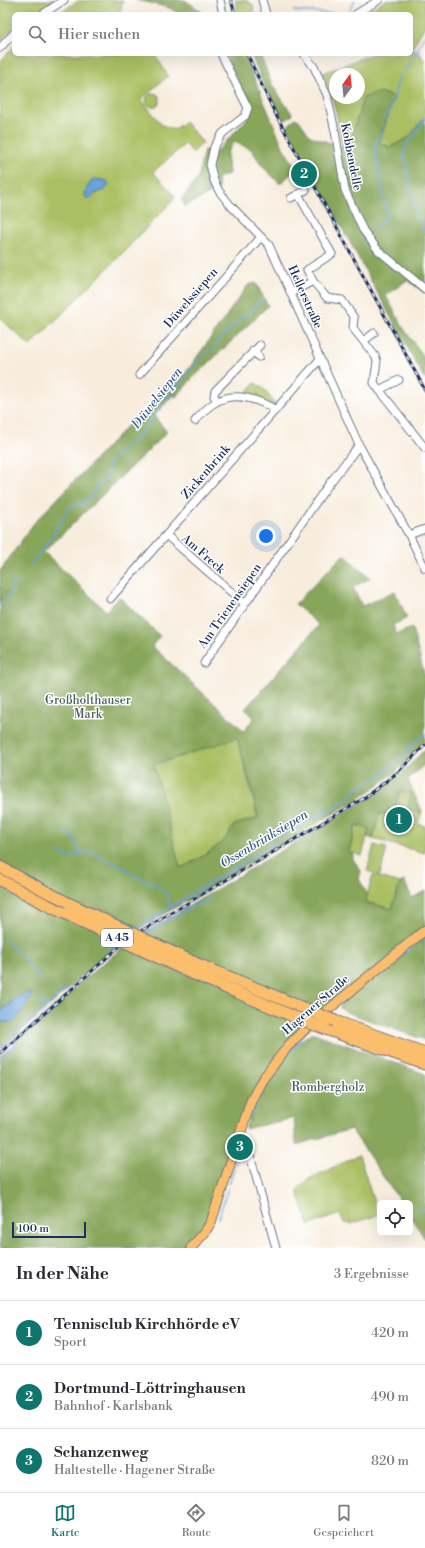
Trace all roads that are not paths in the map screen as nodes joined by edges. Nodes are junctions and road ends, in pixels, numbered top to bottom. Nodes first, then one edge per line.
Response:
1 (64, 0) edge
2 (220, 0) edge
3 (262, 0) edge
4 (379, 0) edge
5 (46, 12) edge
6 (223, 12) edge
7 (265, 12) edge
8 (359, 12) edge
9 (12, 35) edge
10 (0, 48) edge
11 (222, 56) edge
12 (306, 56) edge
13 (306, 190) dead end
14 (298, 194) junction
15 (291, 198) dead end
16 (261, 237) junction
17 (313, 281) junction
18 (425, 289) edge
19 (291, 293) junction
20 (374, 333) dead end
21 (364, 341) junction
22 (260, 345) dead end
23 (253, 351) junction
24 (259, 357) dead end
25 (320, 359) junction
26 (139, 375) dead end
27 (399, 380) dead end
28 (379, 390) junction
29 (217, 401) junction
30 (276, 410) junction
31 (195, 421) dead end
32 (359, 444) junction
33 (425, 448) edge
34 (425, 530) edge
35 (166, 535) junction
36 (409, 535) junction
37 (425, 568) edge
38 (110, 599) dead end
39 (245, 604) junction
40 (204, 663) dead end
41 (0, 867) edge
42 (0, 880) edge
43 (48, 899) junction
44 (425, 930) edge
45 (191, 967) junction
46 (312, 1023) junction
47 (425, 1053) edge
48 (425, 1064) edge
49 (239, 1137) junction
50 (191, 1248) edge
51 (276, 1248) edge

1 - 5 street
2 - 6 street
3 - 7 street
4 - 8 street
9 - 10 street
11 - 16 street, Hellerstraße
12 - 18 street, Kobbendelle
13 - 14 street
14 - 15 street
14 - 17 street
16 - 19 street, Hellerstraße
16 - 26 street, Düwelssiepen
17 - 19 street
17 - 21 street
19 - 25 street, Hellerstraße
20 - 21 street
21 - 28 street
22 - 23 street
23 - 24 street
23 - 29 street
25 - 30 street, Zickenbrink
25 - 32 street, Hellerstraße
27 - 28 street
28 - 33 street
29 - 30 street
29 - 31 street
30 - 35 street, Zickenbrink
32 - 36 street, Hellerstraße
32 - 39 street, Am Trienensiepen
34 - 36 street
35 - 38 street, Zickenbrink
35 - 39 street, Am Freck
36 - 37 street, Hellerstraße
39 - 40 street, Am Trienensiepen
41 - 43 highway, A 45
42 - 43 highway, A 45
43 - 45 highway, A 45, bridge
44 - 46 main road, Hagener Straße
45 - 46 highway, A 45, bridge
45 - 47 highway, A 45, bridge
46 - 48 highway, A 45, bridge
46 - 49 main road, Hagener Straße
49 - 50 main road, Hagener Straße
49 - 51 street

